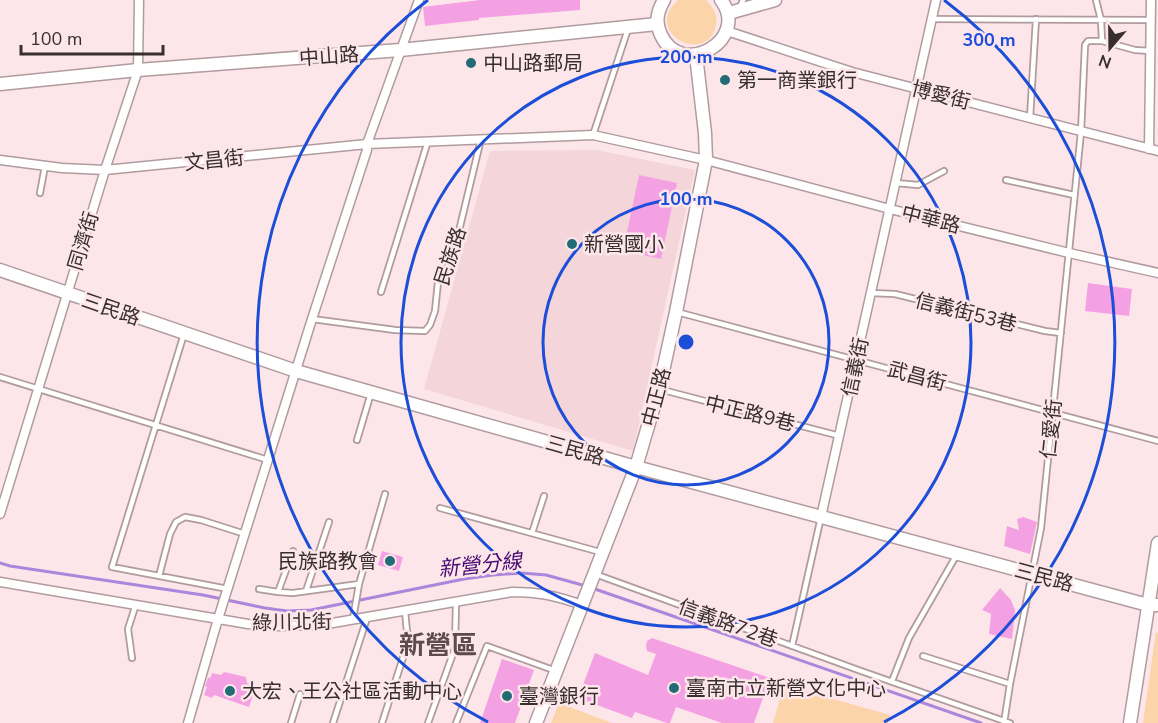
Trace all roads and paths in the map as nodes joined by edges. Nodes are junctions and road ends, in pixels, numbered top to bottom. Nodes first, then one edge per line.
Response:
1 (139, 0) edge
2 (419, 0) edge
3 (664, 0) edge
4 (721, 0) edge
5 (775, 0) edge
6 (936, 0) edge
7 (1096, 0) edge
8 (1151, 0) edge
9 (737, 8) edge
10 (932, 19) junction
11 (1036, 19) junction
12 (1101, 20) junction
13 (1151, 20) junction
14 (657, 24) junction
15 (629, 27) junction
16 (726, 32) junction
17 (1102, 41) junction
18 (400, 50) junction
19 (1150, 51) junction
20 (696, 55) junction
21 (138, 70) junction
22 (0, 84) edge
23 (917, 89) junction
24 (1030, 118) junction
25 (1081, 132) junction
26 (593, 135) junction
27 (481, 139) junction
28 (428, 141) junction
29 (367, 144) junction
30 (1149, 149) junction
31 (1158, 151) edge
32 (706, 159) junction
33 (0, 160) edge
34 (45, 166) junction
35 (105, 170) junction
36 (944, 171) dead end
37 (1006, 180) dead end
38 (896, 183) junction
39 (40, 193) dead end
40 (1074, 195) junction
41 (890, 209) junction
42 (1069, 253) junction
43 (0, 270) edge
44 (1158, 273) edge
45 (381, 292) dead end
46 (871, 293) junction
47 (67, 294) junction
48 (676, 312) junction
49 (312, 319) junction
50 (184, 333) junction
51 (1061, 333) junction
52 (856, 360) junction
53 (296, 371) junction
54 (0, 377) edge
55 (38, 389) junction
56 (659, 389) junction
57 (371, 393) junction
58 (1051, 413) junction
59 (155, 425) junction
60 (840, 436) junction
61 (357, 440) dead end
62 (1158, 441) edge
63 (268, 460) junction
64 (636, 467) junction
65 (385, 494) dead end
66 (544, 496) dead end
67 (440, 508) dead end
68 (0, 514) edge
69 (821, 517) junction
70 (329, 522) dead end
71 (532, 533) junction
72 (245, 534) junction
73 (1158, 543) edge
74 (292, 550) dead end
75 (603, 553) junction
76 (957, 554) junction
77 (1032, 574) junction
78 (159, 576) junction
79 (594, 577) junction
80 (0, 582) edge
81 (359, 584) junction
82 (228, 589) junction
83 (259, 589) dead end
84 (306, 591) junction
85 (278, 592) junction
86 (456, 602) junction
87 (584, 602) junction
88 (136, 604) junction
89 (1153, 605) edge
90 (405, 611) junction
91 (367, 618) junction
92 (218, 619) junction
93 (353, 620) junction
94 (792, 646) junction
95 (923, 656) dead end
96 (132, 658) dead end
97 (556, 671) junction
98 (892, 681) junction
99 (1010, 684) junction
100 (300, 694) dead end
101 (1006, 722) edge
102 (188, 723) edge
103 (291, 723) edge
104 (333, 723) edge
105 (382, 723) edge
106 (428, 723) edge
107 (456, 723) edge
108 (536, 723) edge
109 (1130, 723) edge

1 - 21 street, 同濟街
2 - 18 street
3 - 14 street
4 - 9 street
5 - 9 street
6 - 10 street, 信義街
7 - 12 lane
8 - 13 street
9 - 16 street
10 - 11 lane
10 - 23 street, 信義街
11 - 12 lane
11 - 24 lane
12 - 13 lane
12 - 17 lane
13 - 19 street
14 - 15 street, 中山路
14 - 20 street
15 - 18 street, 中山路
15 - 26 lane
16 - 20 street
16 - 23 street, 博愛街
17 - 19 lane
17 - 25 lane, 仁愛街
18 - 21 street, 中山路
18 - 29 street
19 - 30 street
20 - 32 street, 中正路
21 - 22 street, 中山路
21 - 35 street, 同濟街
23 - 24 street, 博愛街
23 - 38 street, 信義街
24 - 25 street, 博愛街
25 - 30 street, 博愛街
25 - 40 lane, 仁愛街
26 - 27 street, 文昌街
26 - 32 street, 文昌街
27 - 28 street, 文昌街
27 - 49 lane, 民族路
28 - 29 street, 文昌街
28 - 45 lane
29 - 35 street, 文昌街
29 - 49 street
30 - 31 street, 博愛街
32 - 41 street, 中華路
32 - 48 street, 中正路
33 - 34 street, 文昌街
34 - 35 street, 文昌街
34 - 39 lane
35 - 47 street, 同濟街
36 - 38 lane
37 - 40 lane
38 - 41 street, 信義街
40 - 42 lane, 仁愛街
41 - 42 street, 中華路
41 - 46 street, 信義街
42 - 44 street, 中華路
42 - 51 lane, 仁愛街
43 - 47 street, 三民路
46 - 51 lane, 信義街53巷
46 - 52 street, 信義街
47 - 50 street, 三民路
47 - 55 street, 同濟街
48 - 52 lane, 武昌街
48 - 56 street, 中正路
49 - 53 street
50 - 53 street, 三民路
50 - 59 lane
51 - 58 lane, 仁愛街
52 - 58 lane, 武昌街
52 - 60 street, 信義街
53 - 57 street, 三民路
53 - 63 street
54 - 55 lane
55 - 59 lane
55 - 68 street, 同濟街
56 - 60 lane, 中正路9巷
56 - 64 street, 中正路
57 - 61 lane
57 - 64 street, 三民路
58 - 62 lane, 武昌街
58 - 77 lane, 仁愛街
59 - 63 lane
59 - 78 lane
60 - 69 street, 信義街
63 - 72 street
64 - 69 street, 三民路
64 - 75 street, 中正路
65 - 81 lane
66 - 71 lane
67 - 71 lane
69 - 76 street, 三民路
69 - 94 lane, 信義街
70 - 84 lane
71 - 75 lane
72 - 78 lane
72 - 82 street
73 - 89 street
74 - 85 lane
75 - 79 street, 中正路
76 - 77 street, 三民路
76 - 98 lane
77 - 89 street, 三民路
77 - 99 lane, 仁愛街
78 - 82 lane
79 - 87 street, 中正路
79 - 94 lane, 信義路72巷
80 - 88 street, 綠川北街
81 - 84 lane
81 - 93 lane
82 - 92 street
83 - 85 lane
84 - 85 lane
86 - 87 street, 綠川北街
86 - 90 street, 綠川北街
86 - 106 lane
87 - 97 street, 中正路
88 - 92 street, 綠川北街
88 - 96 lane
89 - 109 street
90 - 91 street, 綠川北街
90 - 105 lane
91 - 93 street, 綠川北街
91 - 104 lane
92 - 93 street, 綠川北街
92 - 102 street
94 - 98 lane, 信義路72巷
95 - 99 lane
97 - 107 lane
97 - 108 street, 中正路
98 - 101 lane, 信義路72巷
99 - 101 lane, 仁愛街
100 - 103 lane

